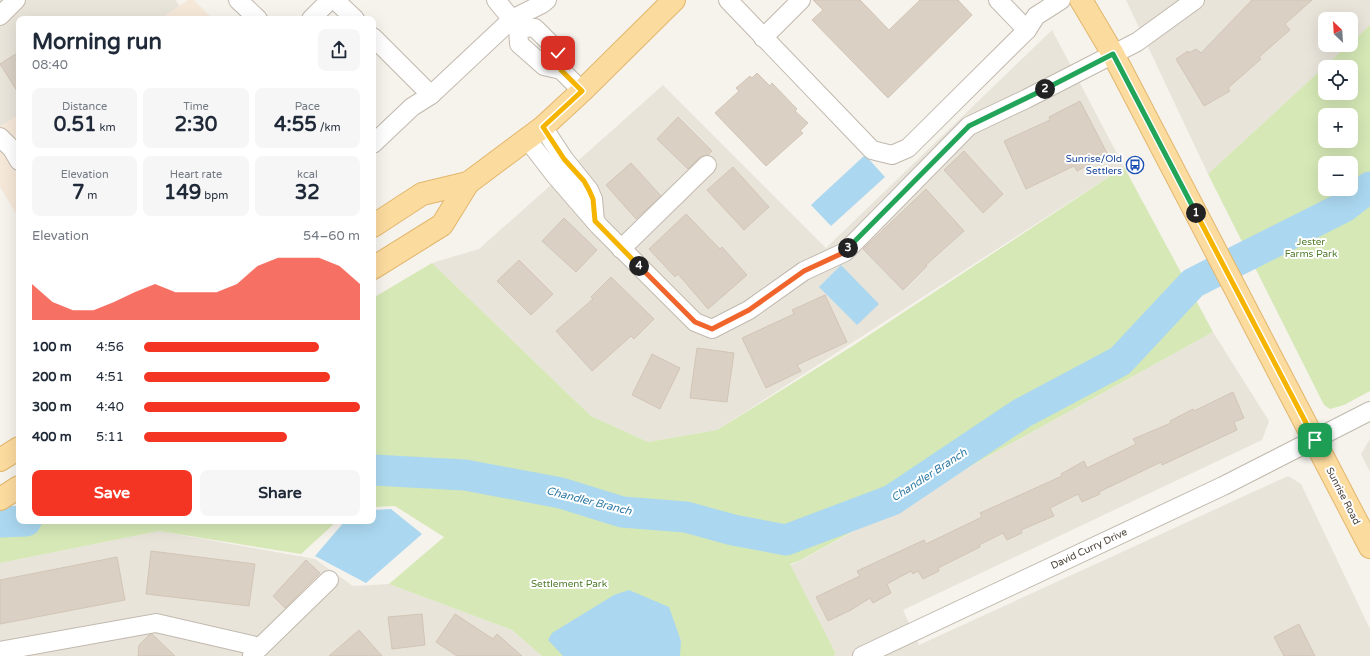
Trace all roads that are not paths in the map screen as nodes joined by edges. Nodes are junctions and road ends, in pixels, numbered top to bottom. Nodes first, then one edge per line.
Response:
1 (16, 0) edge
2 (238, 0) edge
3 (330, 0) edge
4 (335, 0) edge
5 (496, 0) edge
6 (547, 0) edge
7 (674, 0) edge
8 (728, 0) edge
9 (801, 0) edge
10 (998, 0) edge
11 (1061, 0) edge
12 (1081, 0) edge
13 (1194, 0) edge
14 (0, 16) edge
15 (255, 16) edge
16 (314, 16) edge
17 (351, 16) edge
18 (515, 23) junction
19 (1027, 30) junction
20 (763, 38) junction
21 (376, 40) edge
22 (1113, 54) junction
23 (582, 91) junction
24 (432, 95) junction
25 (535, 133) junction
26 (376, 141) edge
27 (708, 165) dead end
28 (468, 183) junction
29 (376, 224) edge
30 (621, 248) junction
31 (376, 266) edge
32 (1370, 411) edge
33 (1315, 440) junction
34 (16, 450) edge
35 (0, 460) edge
36 (16, 489) edge
37 (0, 499) edge
38 (1370, 547) edge
39 (329, 580) dead end
40 (0, 651) edge
41 (256, 652) edge
42 (862, 656) edge

1 - 14 street
2 - 15 street
3 - 16 street
4 - 17 street
5 - 18 street
6 - 18 street
7 - 23 main road
8 - 20 street
9 - 20 street
10 - 19 street
11 - 19 street
12 - 22 main road, Sunrise Road
13 - 22 street
18 - 23 street
18 - 24 street
19 - 20 street
21 - 24 street
22 - 30 street
22 - 33 main road, Sunrise Road
23 - 25 main road
24 - 26 street
25 - 28 main road
25 - 30 street
27 - 30 street
28 - 29 main road
28 - 31 main road
32 - 33 street, David Curry Drive
33 - 38 main road, Sunrise Road
33 - 42 street, David Curry Drive
34 - 35 main road
36 - 37 main road
39 - 41 street
40 - 41 street

